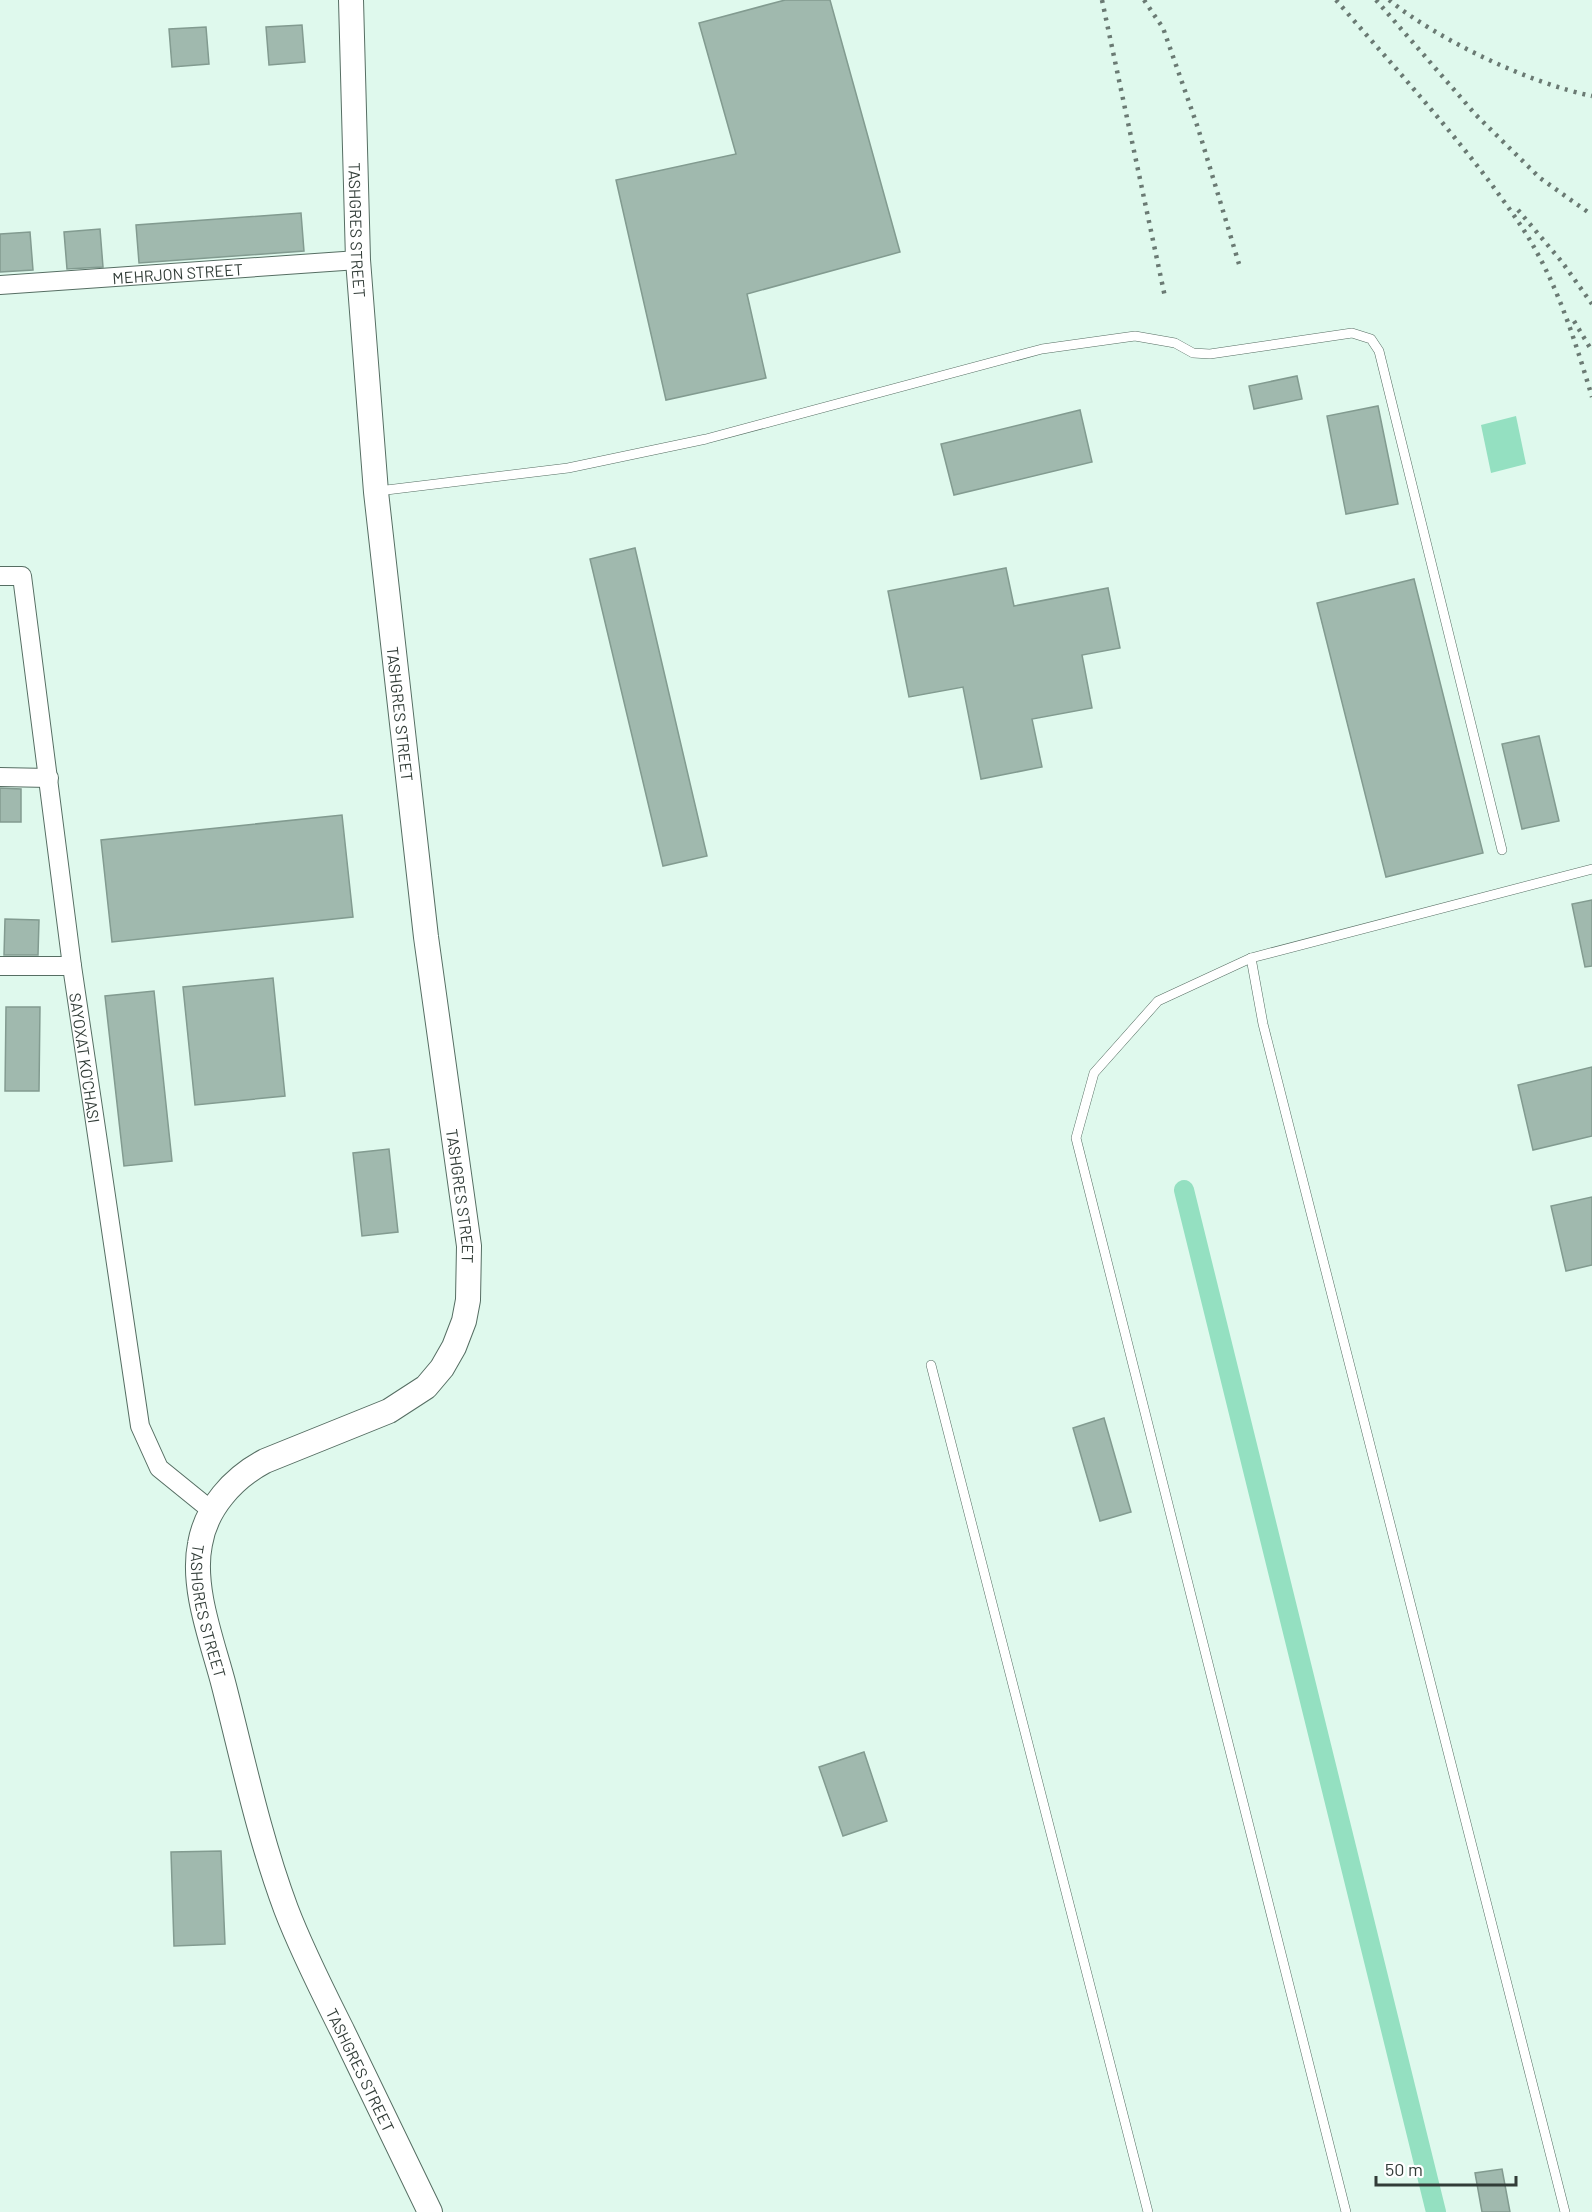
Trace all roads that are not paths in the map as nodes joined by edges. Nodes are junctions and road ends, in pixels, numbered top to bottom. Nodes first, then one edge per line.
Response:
1 (351, 0) edge
2 (358, 260) junction
3 (0, 285) edge
4 (376, 492) junction
5 (0, 576) edge
6 (0, 777) edge
7 (49, 778) junction
8 (1502, 850) dead end
9 (1592, 869) edge
10 (1251, 958) junction
11 (0, 966) edge
12 (72, 966) junction
13 (931, 1365) dead end
14 (212, 1511) junction
15 (430, 2212) edge
16 (1148, 2212) edge
17 (1346, 2212) edge
18 (1565, 2212) edge

1 - 2 main road, TASHGRES STREET
2 - 3 street, MEHRJON STREET
2 - 4 main road, TASHGRES STREET
4 - 8 lane
4 - 14 main road, TASHGRES STREET
5 - 7 street, SAYOXAT KO'CHASI
6 - 7 street
7 - 12 street, SAYOXAT KO'CHASI
9 - 10 lane
10 - 17 lane
10 - 18 lane
11 - 12 street
12 - 14 street, SAYOXAT KO'CHASI
13 - 16 lane
14 - 15 main road, TASHGRES STREET

